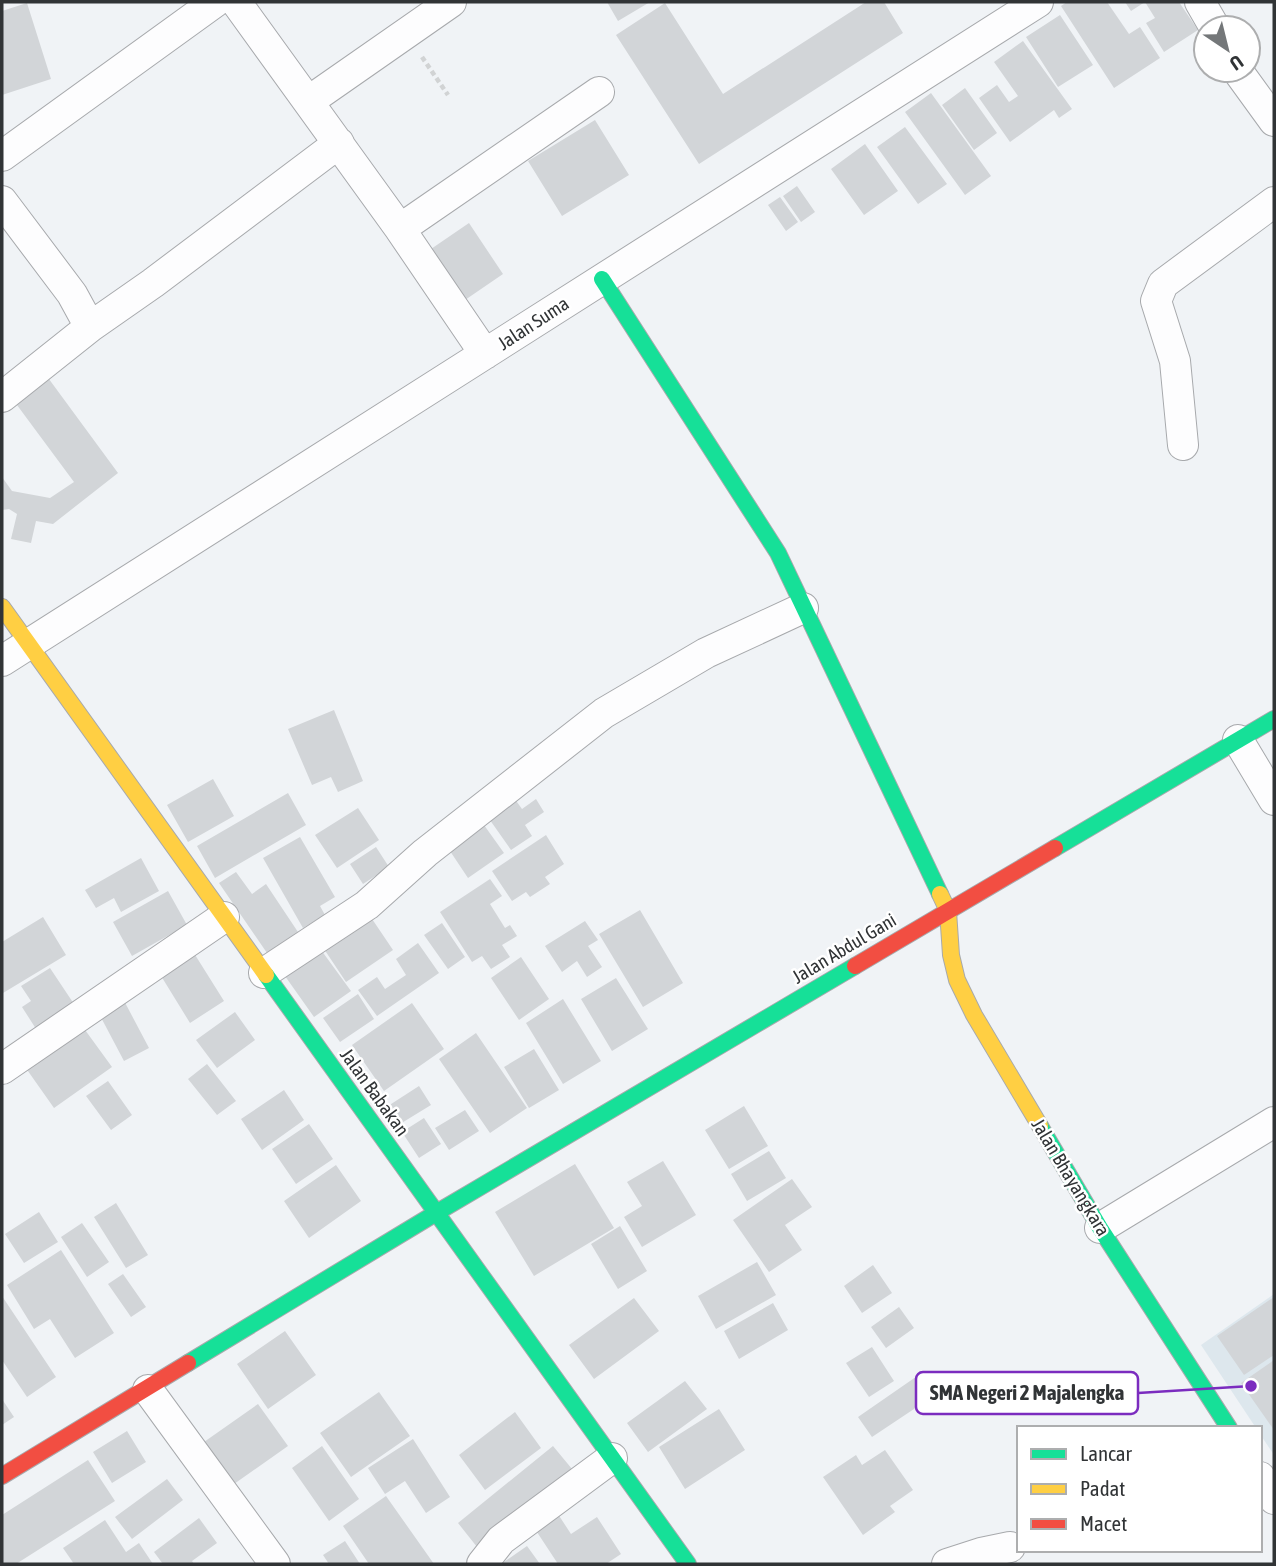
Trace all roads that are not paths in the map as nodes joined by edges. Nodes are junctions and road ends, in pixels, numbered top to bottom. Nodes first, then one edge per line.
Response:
1 (215, 2) edge
2 (236, 2) edge
3 (451, 2) edge
4 (1038, 2) edge
5 (1247, 84) edge
6 (599, 92) dead end
7 (309, 101) junction
8 (1274, 121) edge
9 (339, 143) junction
10 (2, 156) edge
11 (2, 201) edge
12 (1274, 202) edge
13 (400, 229) junction
14 (602, 279) junction
15 (90, 327) junction
16 (485, 354) junction
17 (2, 397) edge
18 (1183, 444) dead end
19 (2, 607) edge
20 (803, 608) junction
21 (29, 644) junction
22 (2, 661) edge
23 (1274, 719) edge
24 (1238, 740) junction
25 (1274, 800) edge
26 (948, 911) junction
27 (224, 917) junction
28 (264, 972) junction
29 (2, 1069) edge
30 (1274, 1122) edge
31 (436, 1213) junction
32 (1100, 1228) junction
33 (148, 1390) junction
34 (1228, 1426) edge
35 (612, 1458) junction
36 (2, 1476) edge
37 (1262, 1480) edge
38 (1274, 1499) edge
39 (1010, 1546) dead end
40 (275, 1564) edge
41 (482, 1564) edge
42 (688, 1564) edge
43 (947, 1564) edge

1 - 10 street
2 - 7 street
3 - 7 street
4 - 14 street, Jalan Suma
5 - 8 street
6 - 13 street
7 - 9 street
9 - 13 street
9 - 15 street
11 - 15 street
12 - 18 street
13 - 16 street
14 - 16 street, Jalan Suma
14 - 20 street
15 - 17 street
16 - 21 street, Jalan Suma
19 - 21 street, Jalan Babakan
20 - 26 street
20 - 28 street
21 - 22 street, Jalan Suma
21 - 27 street, Jalan Babakan
23 - 24 street, Jalan Abdul Gani
24 - 25 street
24 - 26 street, Jalan Abdul Gani
26 - 31 street, Jalan Abdul Gani
26 - 32 street, Jalan Bhayangkara
27 - 28 street, Jalan Babakan
27 - 29 street
28 - 31 street, Jalan Babakan
30 - 32 street
31 - 33 street, Jalan Abdul Gani
31 - 35 street, Jalan Babakan
32 - 34 street, Jalan Bhayangkara
33 - 36 street, Jalan Abdul Gani
33 - 40 street
35 - 41 street
35 - 42 street, Jalan Babakan
37 - 38 street
39 - 43 street

